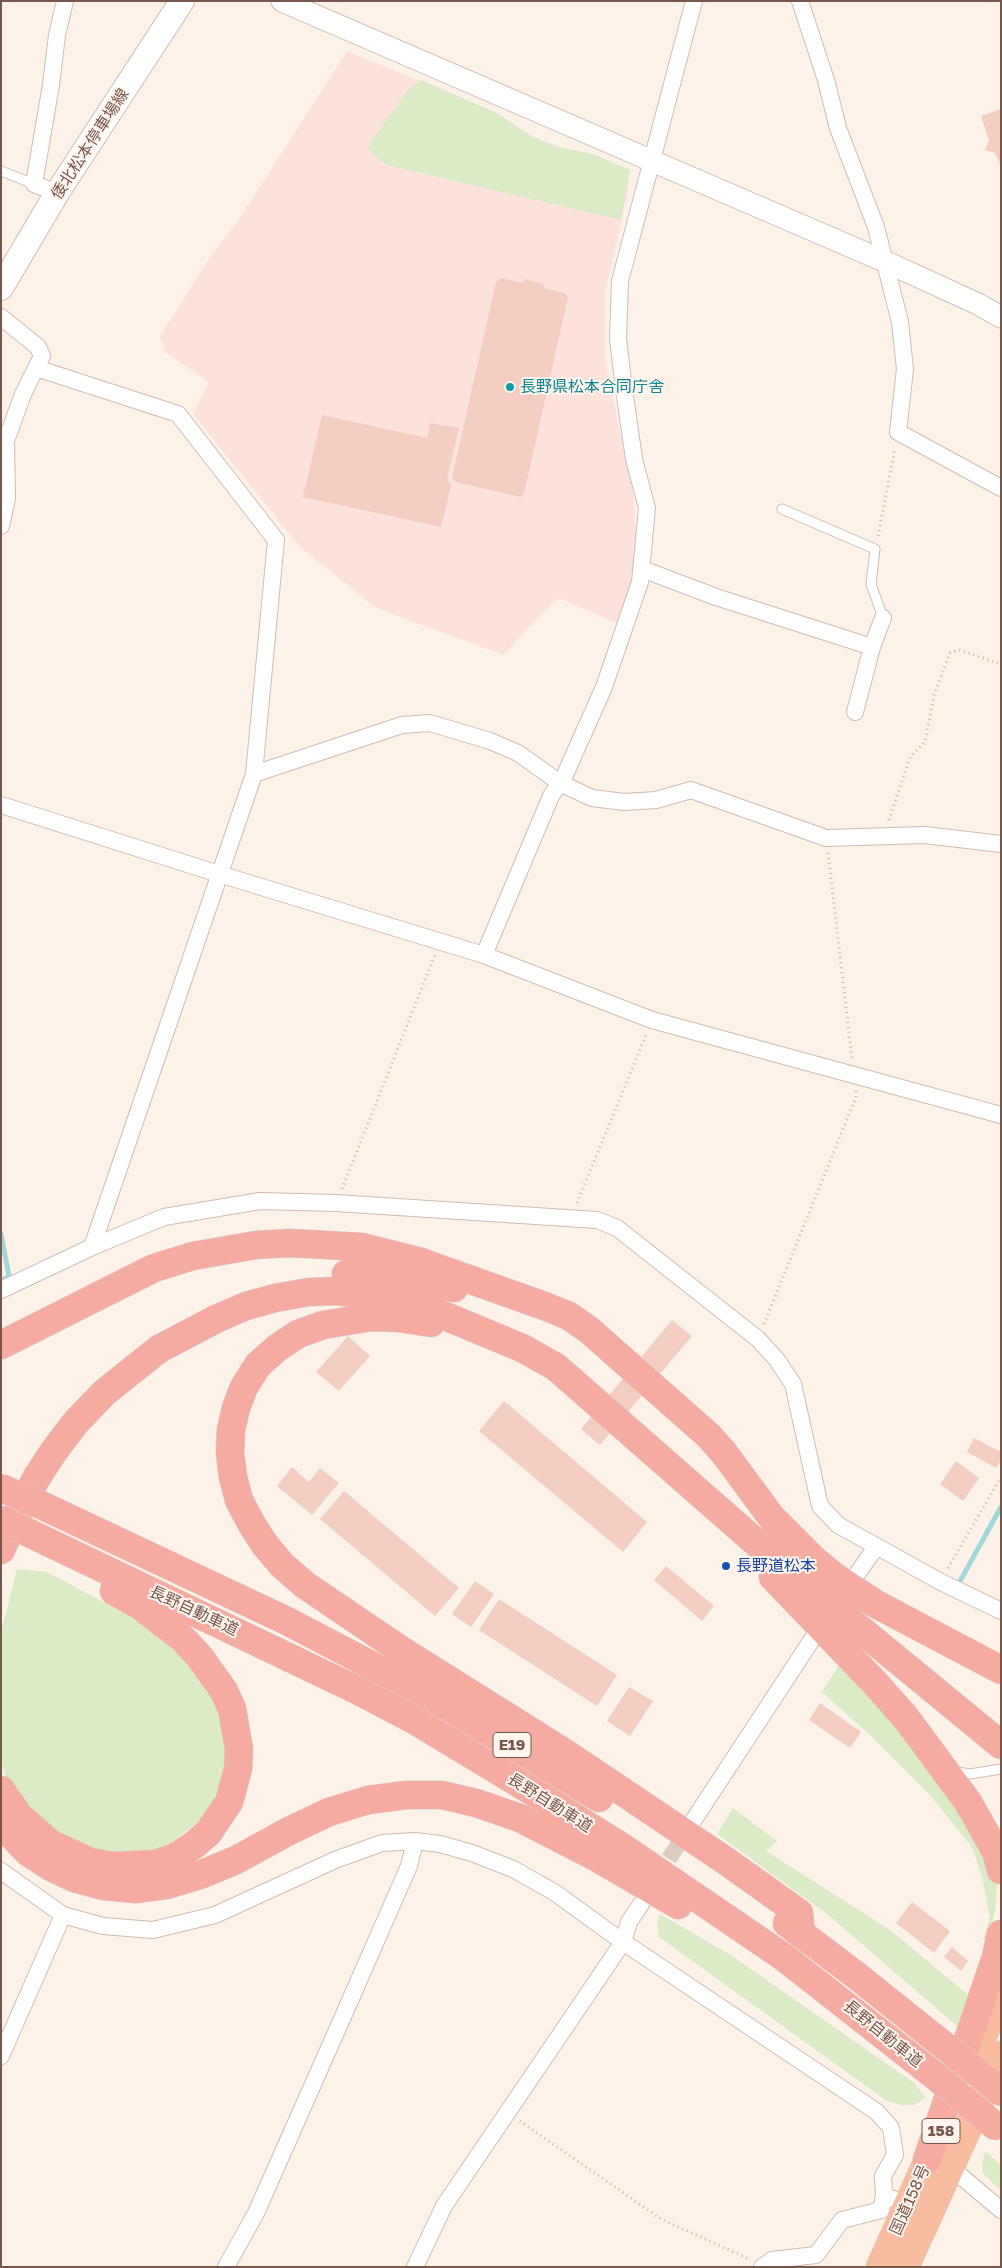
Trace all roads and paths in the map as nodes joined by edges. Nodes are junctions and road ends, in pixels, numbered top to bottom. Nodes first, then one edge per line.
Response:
1 (65, 1) edge
2 (182, 1) edge
3 (282, 1) edge
4 (694, 1) edge
5 (800, 1) edge
6 (651, 159) junction
7 (1, 171) edge
8 (34, 184) junction
9 (57, 193) junction
10 (884, 261) junction
11 (1, 288) edge
12 (1, 317) edge
13 (1001, 317) edge
14 (36, 368) junction
15 (898, 432) junction
16 (1001, 488) edge
17 (782, 510) dead end
18 (1, 526) edge
19 (876, 549) junction
20 (642, 569) junction
21 (883, 618) joint
22 (872, 647) junction
23 (1001, 664) edge
24 (855, 712) dead end
25 (254, 774) junction
26 (560, 783) junction
27 (1, 805) edge
28 (886, 836) junction
29 (826, 838) junction
30 (1001, 844) edge
31 (219, 874) junction
32 (440, 943) junction
33 (484, 954) junction
34 (652, 1020) junction
35 (854, 1075) junction
36 (1001, 1116) edge
37 (336, 1203) junction
38 (571, 1217) junction
39 (92, 1247) junction
40 (1, 1290) edge
41 (525, 1300) junction
42 (758, 1339) junction
43 (1, 1345) edge
44 (522, 1348) junction
45 (677, 1473) junction
46 (1001, 1477) edge
47 (1, 1488) edge
48 (1, 1503) edge
49 (1, 1520) edge
50 (1, 1535) edge
51 (18, 1543) edge
52 (876, 1547) junction
53 (857, 1574) dead end
54 (941, 1582) junction
55 (876, 1604) junction
56 (1001, 1611) edge
57 (813, 1638) dead end
58 (1001, 1649) edge
59 (1001, 1669) edge
60 (1001, 1745) edge
61 (1001, 1769) edge
62 (946, 1770) junction
63 (1, 1790) edge
64 (1, 1824) edge
65 (691, 1824) tunnel mouth
66 (414, 1841) junction
67 (1001, 1870) edge
68 (1, 1871) edge
69 (641, 1904) dead end
70 (63, 1915) junction
71 (801, 1934) junction
72 (1001, 1934) edge
73 (622, 1942) junction
74 (1001, 1995) edge
75 (1001, 2055) edge
76 (1, 2056) edge
77 (934, 2075) junction
78 (1001, 2092) edge
79 (507, 2112) junction
80 (998, 2129) edge
81 (939, 2164) junction
82 (896, 2200) junction
83 (1001, 2210) edge
84 (763, 2266) edge
85 (226, 2267) edge
86 (415, 2267) edge
87 (880, 2267) edge
88 (905, 2267) edge

1 - 8 street
2 - 9 main road, 倭北松本停車場線
3 - 6 street
4 - 6 street
5 - 10 street
6 - 10 street
6 - 20 street
7 - 8 lane
8 - 9 street
9 - 11 main road, 倭北松本停車場線
10 - 13 street
10 - 15 street
12 - 14 street
14 - 18 street
14 - 25 street
15 - 16 street
15 - 19 path
17 - 19 lane
19 - 21 lane
20 - 22 street
20 - 26 street
21 - 22 street
22 - 24 street
23 - 28 path
25 - 26 street
25 - 31 street
26 - 29 street
26 - 33 street
27 - 31 street
28 - 29 street
28 - 30 street
29 - 35 path
31 - 32 street
31 - 39 street
32 - 33 street
32 - 37 path
33 - 34 street
34 - 35 street
34 - 38 path
35 - 36 street
35 - 42 path
37 - 38 street
37 - 39 street
38 - 42 street
39 - 40 street
41 - 43 highway
41 - 48 highway
41 - 55 highway
42 - 52 street
44 - 45 highway
44 - 51 highway
44 - 71 highway
45 - 60 highway
45 - 62 highway
46 - 54 path
47 - 71 highway, 長野自動車道 / E19, bridge
49 - 51 highway, 長野自動車道 / E19, bridge
50 - 51 highway
51 - 63 highway
51 - 77 highway, 長野自動車道 / E19
52 - 53 street
52 - 54 street
54 - 56 street
55 - 58 highway
55 - 59 highway
57 - 65 street
61 - 62 lane
62 - 67 highway
64 - 77 highway
66 - 70 street
66 - 73 street
66 - 85 street
68 - 70 street
69 - 73 street
70 - 76 street
71 - 78 highway, 長野自動車道 / E19, bridge
72 - 81 highway
73 - 79 street
73 - 82 street
74 - 81 highway, 国道158号 / 158
75 - 81 highway, 国道158号 / 158
77 - 80 highway, 長野自動車道 / E19, bridge
79 - 84 path
79 - 86 street
81 - 82 highway, 国道158号 / 158
81 - 83 street
81 - 88 highway, 国道158号 / 158
82 - 84 street
82 - 87 highway, 国道158号 / 158

